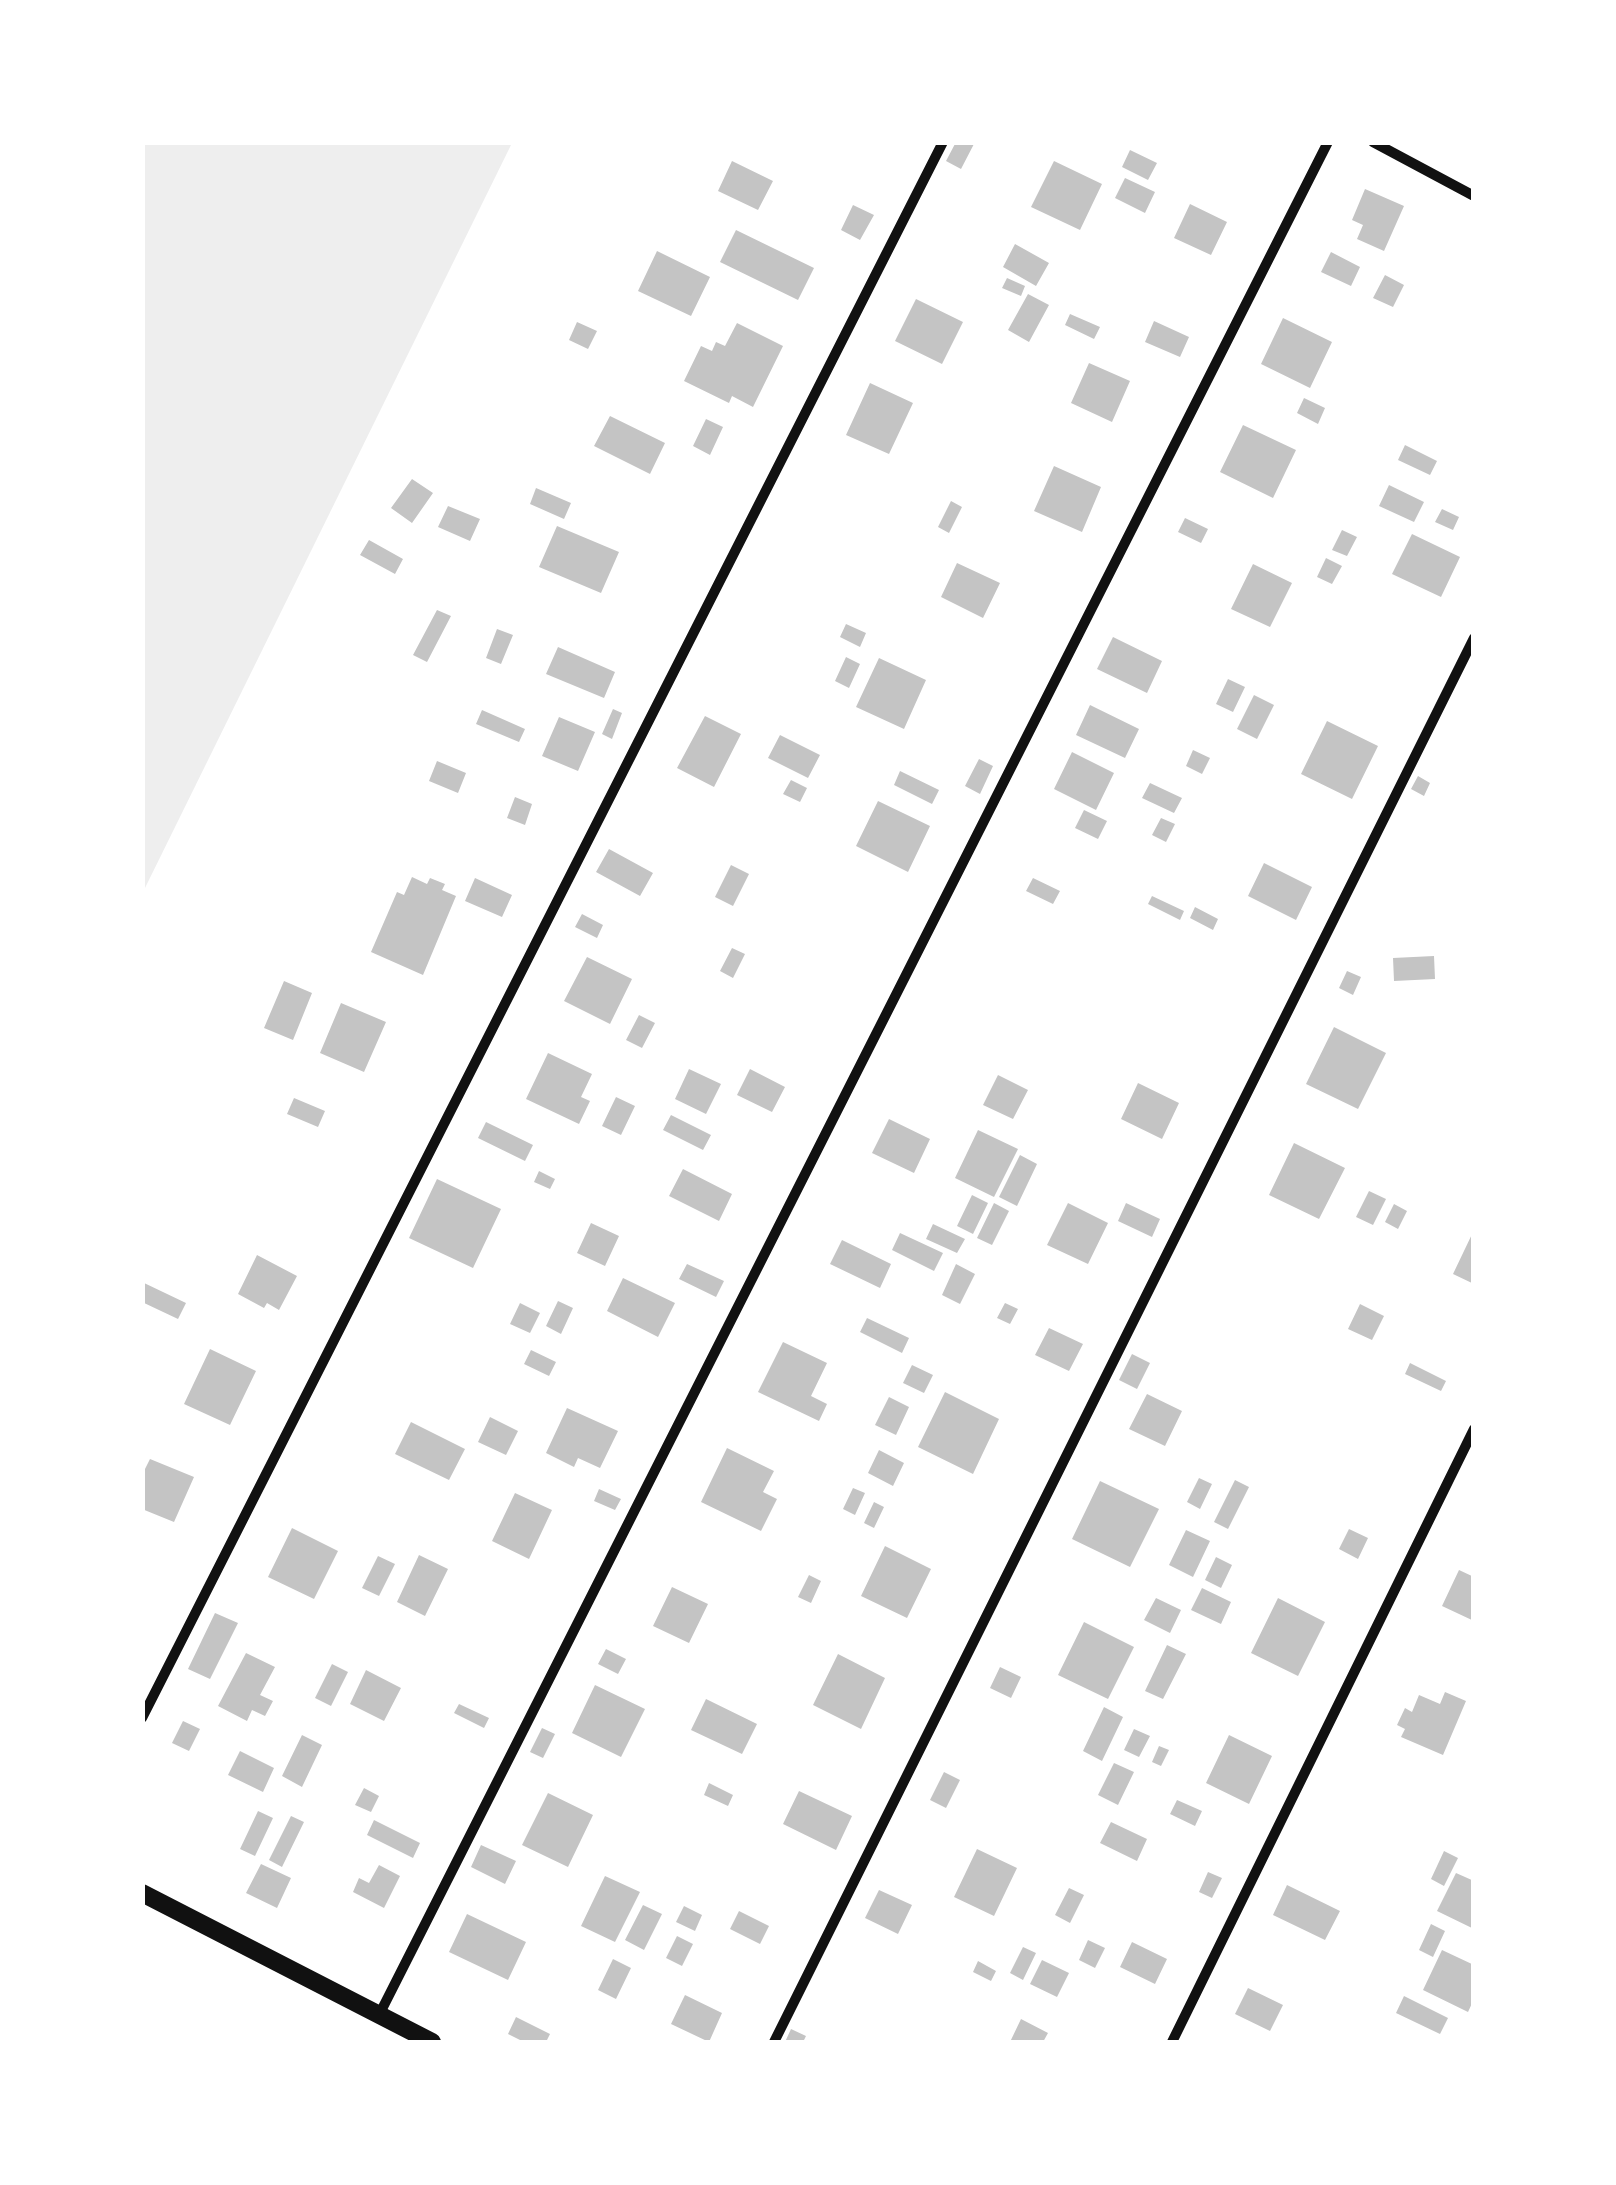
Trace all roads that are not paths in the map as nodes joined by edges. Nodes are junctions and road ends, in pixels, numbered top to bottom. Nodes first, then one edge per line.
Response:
1 (942, 142) edge
2 (1328, 142) edge
3 (1373, 142) edge
4 (1474, 196) edge
5 (1474, 638) edge
6 (1474, 1430) edge
7 (142, 1718) edge
8 (142, 1894) edge
9 (378, 2015) junction
10 (432, 2042) edge
11 (774, 2042) edge
12 (1172, 2042) edge

1 - 7 street
2 - 9 street
3 - 4 street
5 - 11 street
6 - 12 street
8 - 9 street
9 - 10 street

